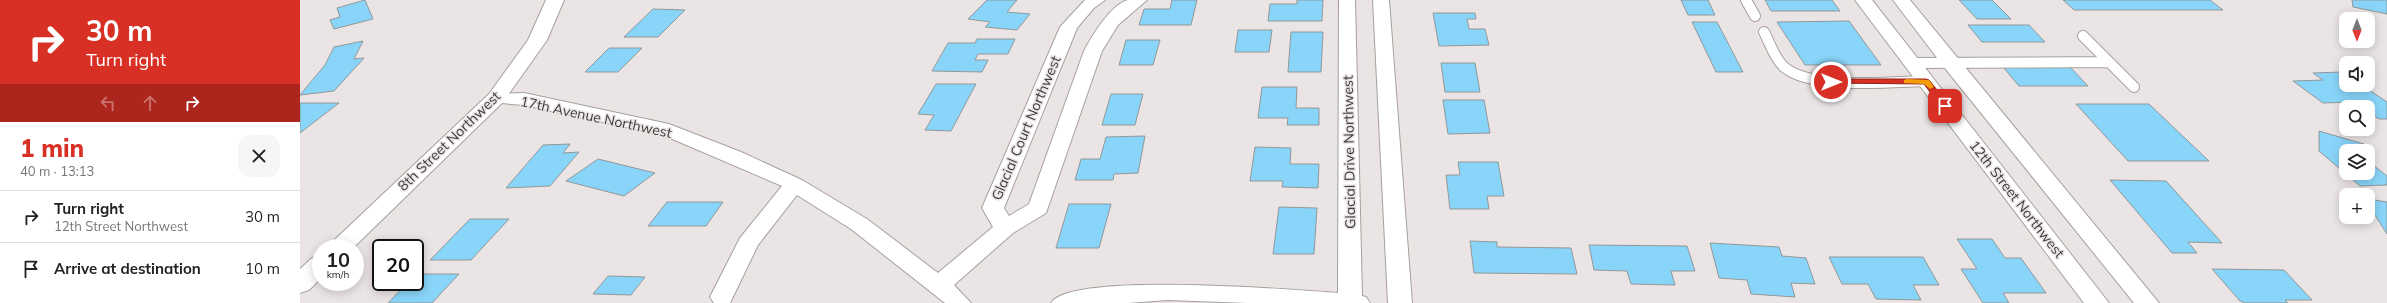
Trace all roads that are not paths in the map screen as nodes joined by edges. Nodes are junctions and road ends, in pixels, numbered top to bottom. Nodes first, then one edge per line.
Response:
1 (555, 0) edge
2 (1097, 0) edge
3 (1139, 0) edge
4 (1347, 0) edge
5 (1381, 0) edge
6 (1746, 0) edge
7 (1863, 0) edge
8 (1901, 0) edge
9 (1755, 16) dead end
10 (1764, 32) dead end
11 (2083, 36) dead end
12 (2109, 62) junction
13 (1912, 63) junction
14 (1950, 63) junction
15 (1926, 82) junction
16 (2134, 87) dead end
17 (496, 98) junction
18 (795, 184) junction
19 (1004, 228) junction
20 (347, 239) edge
21 (312, 273) edge
22 (300, 284) edge
23 (939, 284) junction
24 (722, 297) dead end
25 (959, 303) edge
26 (1062, 303) edge
27 (1350, 303) edge
28 (1358, 303) edge
29 (1400, 303) edge
30 (2097, 303) edge
31 (2147, 303) edge

1 - 17 street, 8th Street Northwest
2 - 19 street, Glacial Court Northwest
3 - 19 street
4 - 27 street, Glacial Drive Northwest
5 - 29 street
6 - 9 lane
7 - 13 street, 12th Street Northwest
8 - 14 street
10 - 15 lane
11 - 12 lane
12 - 14 lane
12 - 16 lane
13 - 14 lane
13 - 15 street, 12th Street Northwest
14 - 31 street
15 - 30 street, 12th Street Northwest
17 - 18 street, 17th Avenue Northwest
17 - 20 street, 8th Street Northwest
18 - 23 street, 17th Avenue Northwest
18 - 24 street
19 - 23 street
21 - 22 street
23 - 25 street, 17th Avenue Northwest
26 - 27 street
27 - 28 street

